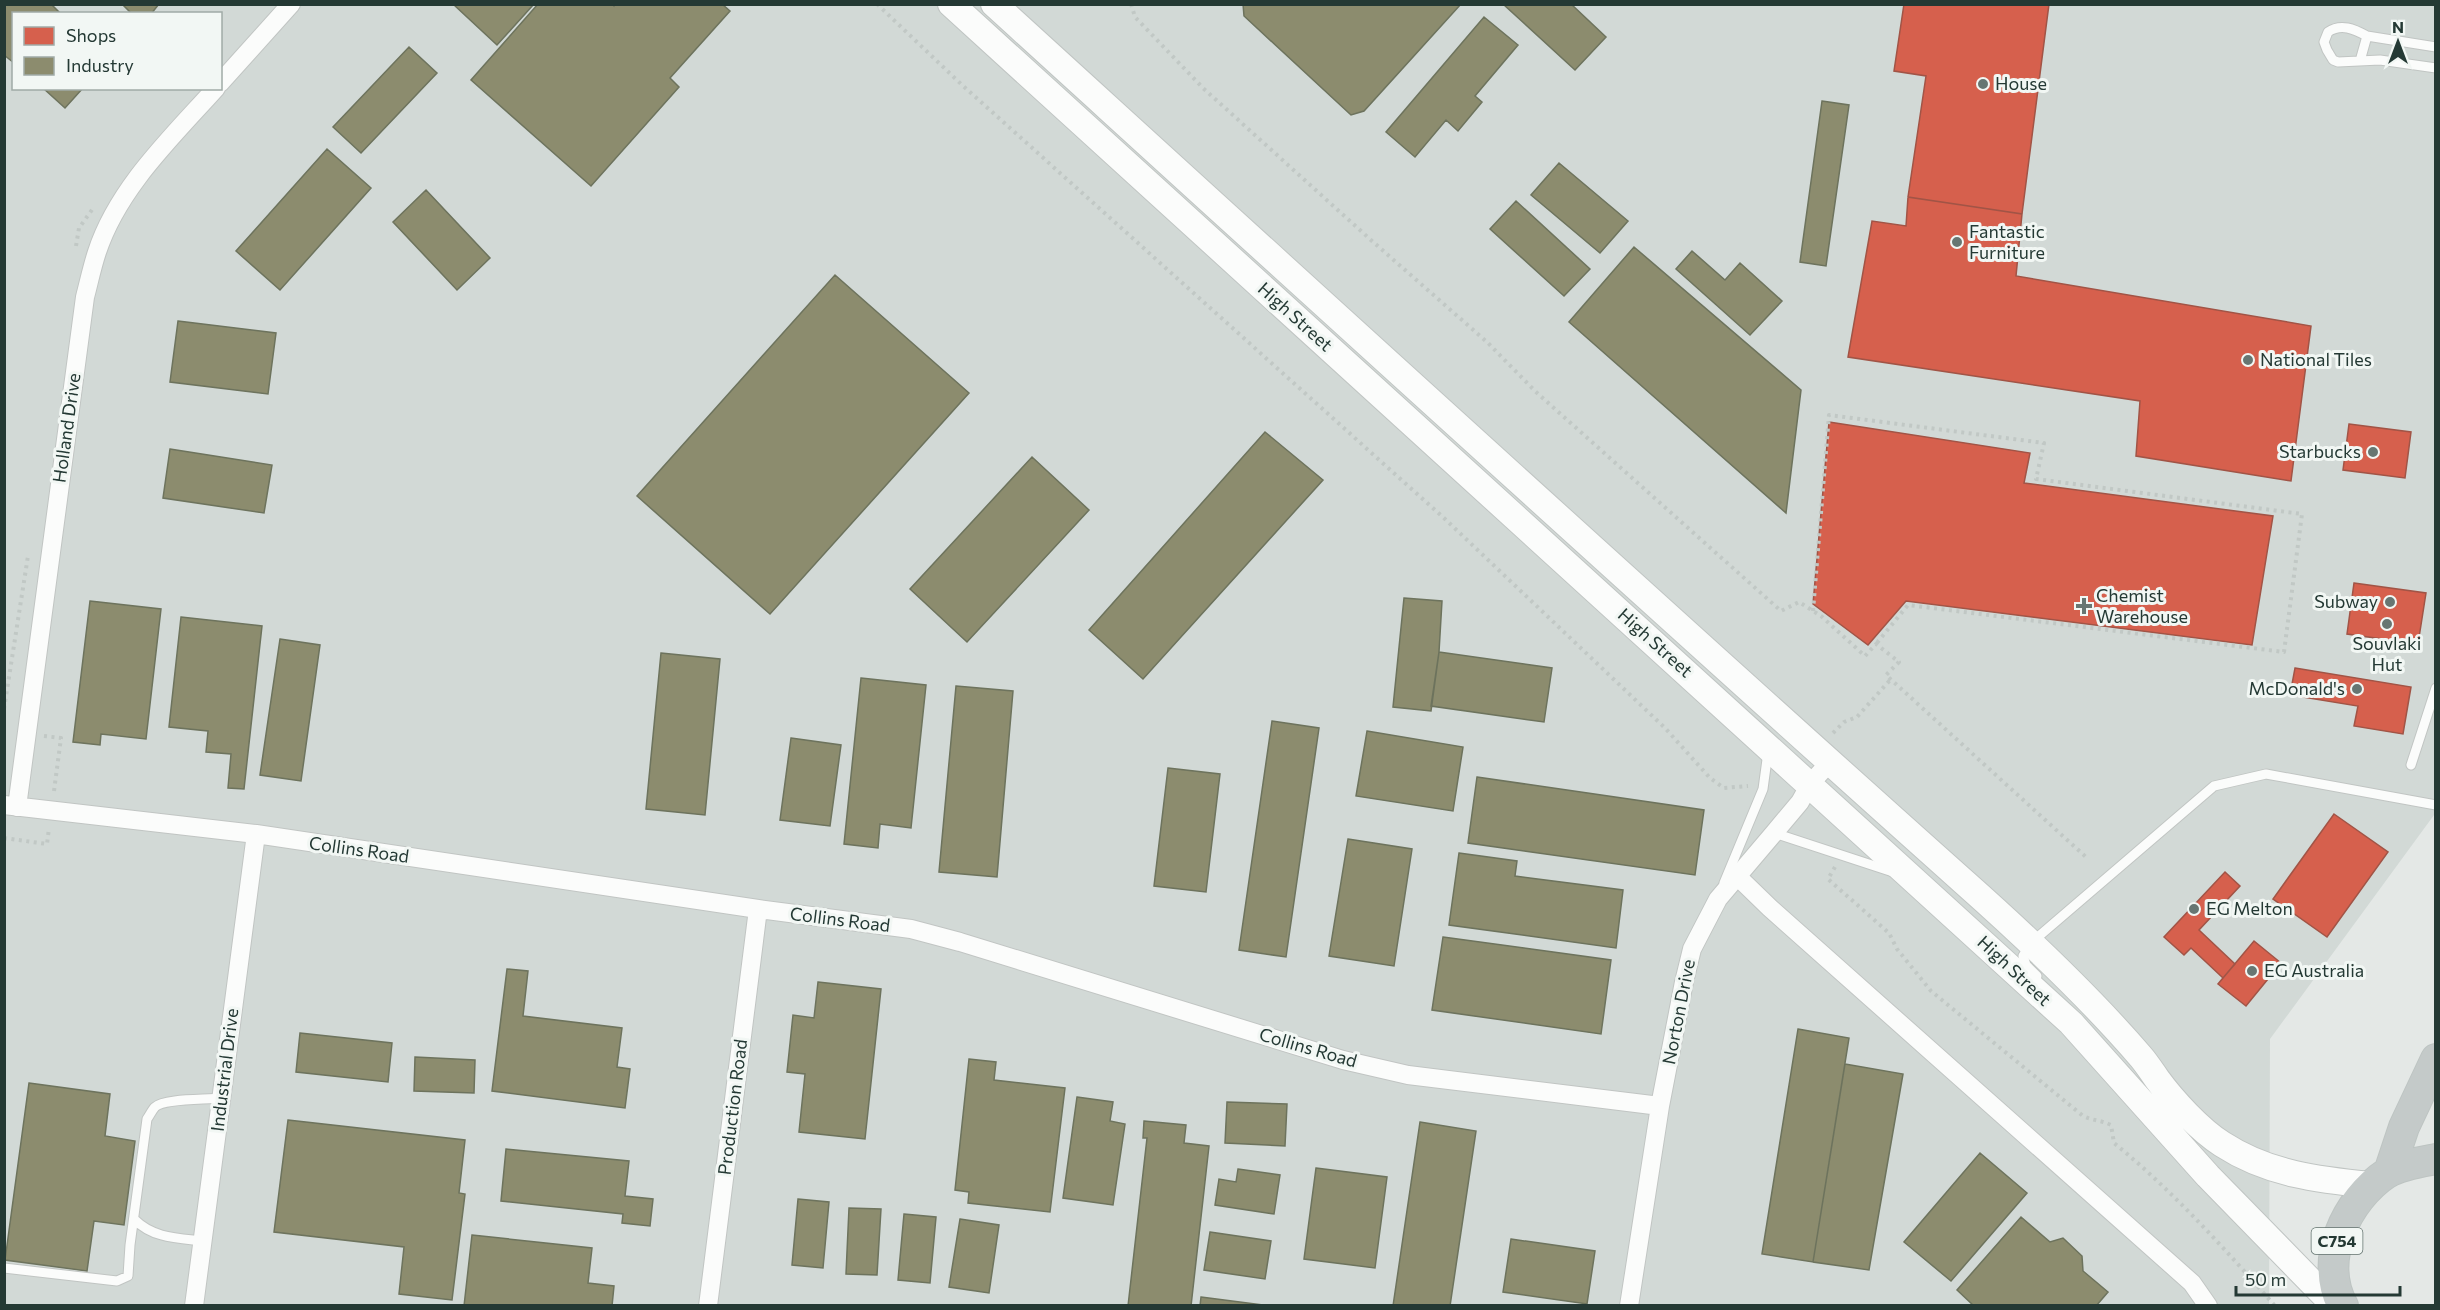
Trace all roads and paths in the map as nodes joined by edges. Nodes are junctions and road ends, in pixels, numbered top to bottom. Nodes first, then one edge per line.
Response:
1 (291, 4) edge
2 (877, 4) edge
3 (951, 4) edge
4 (994, 4) edge
5 (1131, 4) edge
6 (2367, 36) junction
7 (2436, 47) edge
8 (2360, 61) junction
9 (2436, 68) edge
10 (222, 81) edge
11 (214, 90) edge
12 (1813, 611) junction
13 (1876, 644) junction
14 (1891, 679) junction
15 (2436, 688) edge
16 (27, 734) junction
17 (1768, 746) junction
18 (1824, 757) junction
19 (2411, 765) dead end
20 (1810, 784) junction
21 (1740, 788) dead end
22 (2436, 805) edge
23 (11, 806) edge
24 (52, 811) junction
25 (1774, 833) junction
26 (256, 834) junction
27 (4, 838) edge
28 (1842, 854) junction
29 (2087, 858) dead end
30 (1737, 876) junction
31 (1915, 880) junction
32 (1718, 899) junction
33 (758, 909) junction
34 (2032, 942) junction
35 (2042, 982) dead end
36 (2051, 990) dead end
37 (2071, 1023) junction
38 (2436, 1059) edge
39 (221, 1098) junction
40 (1660, 1106) junction
41 (2436, 1159) edge
42 (2380, 1179) junction
43 (135, 1220) junction
44 (203, 1241) junction
45 (4, 1268) edge
46 (194, 1305) edge
47 (708, 1305) edge
48 (1629, 1305) edge
49 (2208, 1305) edge
50 (2275, 1305) edge
51 (2335, 1305) edge
52 (2343, 1305) edge

1 - 10 street
2 - 21 path
3 - 17 main road, High Street
4 - 18 main road, High Street
5 - 12 path
6 - 7 lane
6 - 8 lane
6 - 8 lane
8 - 9 lane
11 - 16 street, Holland Drive
12 - 13 path
12 - 13 path
13 - 14 path
14 - 18 path
14 - 29 path
15 - 19 lane
16 - 23 street, Holland Drive
16 - 24 path
17 - 20 main road, High Street
17 - 32 lane
18 - 20 street, Norton Drive
18 - 34 main road, High Street
20 - 25 street, Norton Drive
20 - 31 main road, High Street
22 - 34 lane
23 - 24 street, Collins Road
24 - 26 street, Collins Road
24 - 27 path
25 - 28 lane
25 - 30 street, Norton Drive
26 - 33 street, Collins Road
26 - 39 street, Industrial Drive
28 - 31 lane
28 - 50 path
30 - 32 street, Norton Drive
30 - 49 street
31 - 37 main road, High Street
32 - 40 street, Norton Drive
33 - 40 street, Collins Road
33 - 47 street, Production Road
34 - 35 lane
34 - 42 main road, High Street
36 - 37 lane
37 - 51 main road, High Street
38 - 42 highway, C754
39 - 43 lane
39 - 44 street, Industrial Drive
40 - 48 street, Norton Drive
41 - 42 highway
42 - 52 highway, C754
43 - 44 lane
43 - 45 lane
44 - 46 street, Industrial Drive

